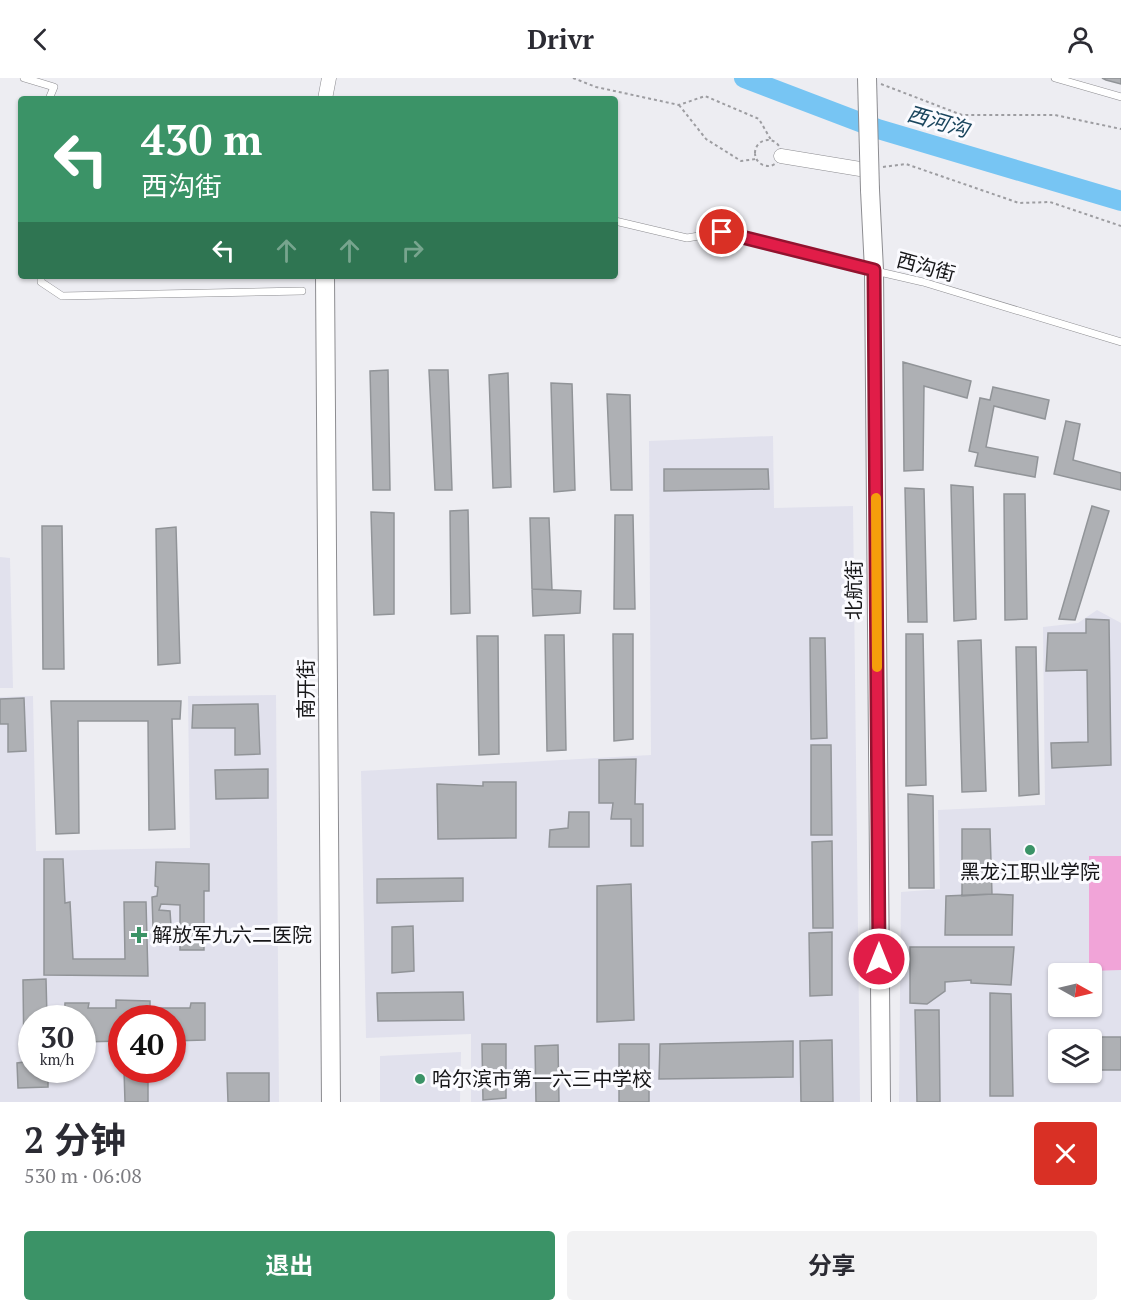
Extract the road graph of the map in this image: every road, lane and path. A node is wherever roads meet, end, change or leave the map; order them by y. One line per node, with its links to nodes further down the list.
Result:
1 (24, 78): 6 (lane)
2 (329, 78): 7 (street)
3 (573, 78): 9 (path)
4 (1055, 78): 8 (lane)
5 (874, 81): 10 (path); 18 (street, 北航街, bridge)
6 (50, 96)
7 (326, 96)
8 (1121, 97)
9 (679, 105): 11 (path); 13 (path)
10 (1121, 129)
11 (771, 140): 12 (path); 13 (path)
12 (781, 156): 13 (path); 15 (street)
13 (756, 159)
14 (883, 166): 17 (path)
15 (860, 169)
16 (618, 222): 18 (lane, 西沟街)
17 (1121, 226)
18 (874, 270): 22 (lane, 西沟街); 24 (street, 北航街)
19 (41, 279): 21 (lane)
20 (325, 279): 23 (street, 南开街)
21 (302, 291)
22 (1121, 342)
23 (332, 1102)
24 (880, 1102)

